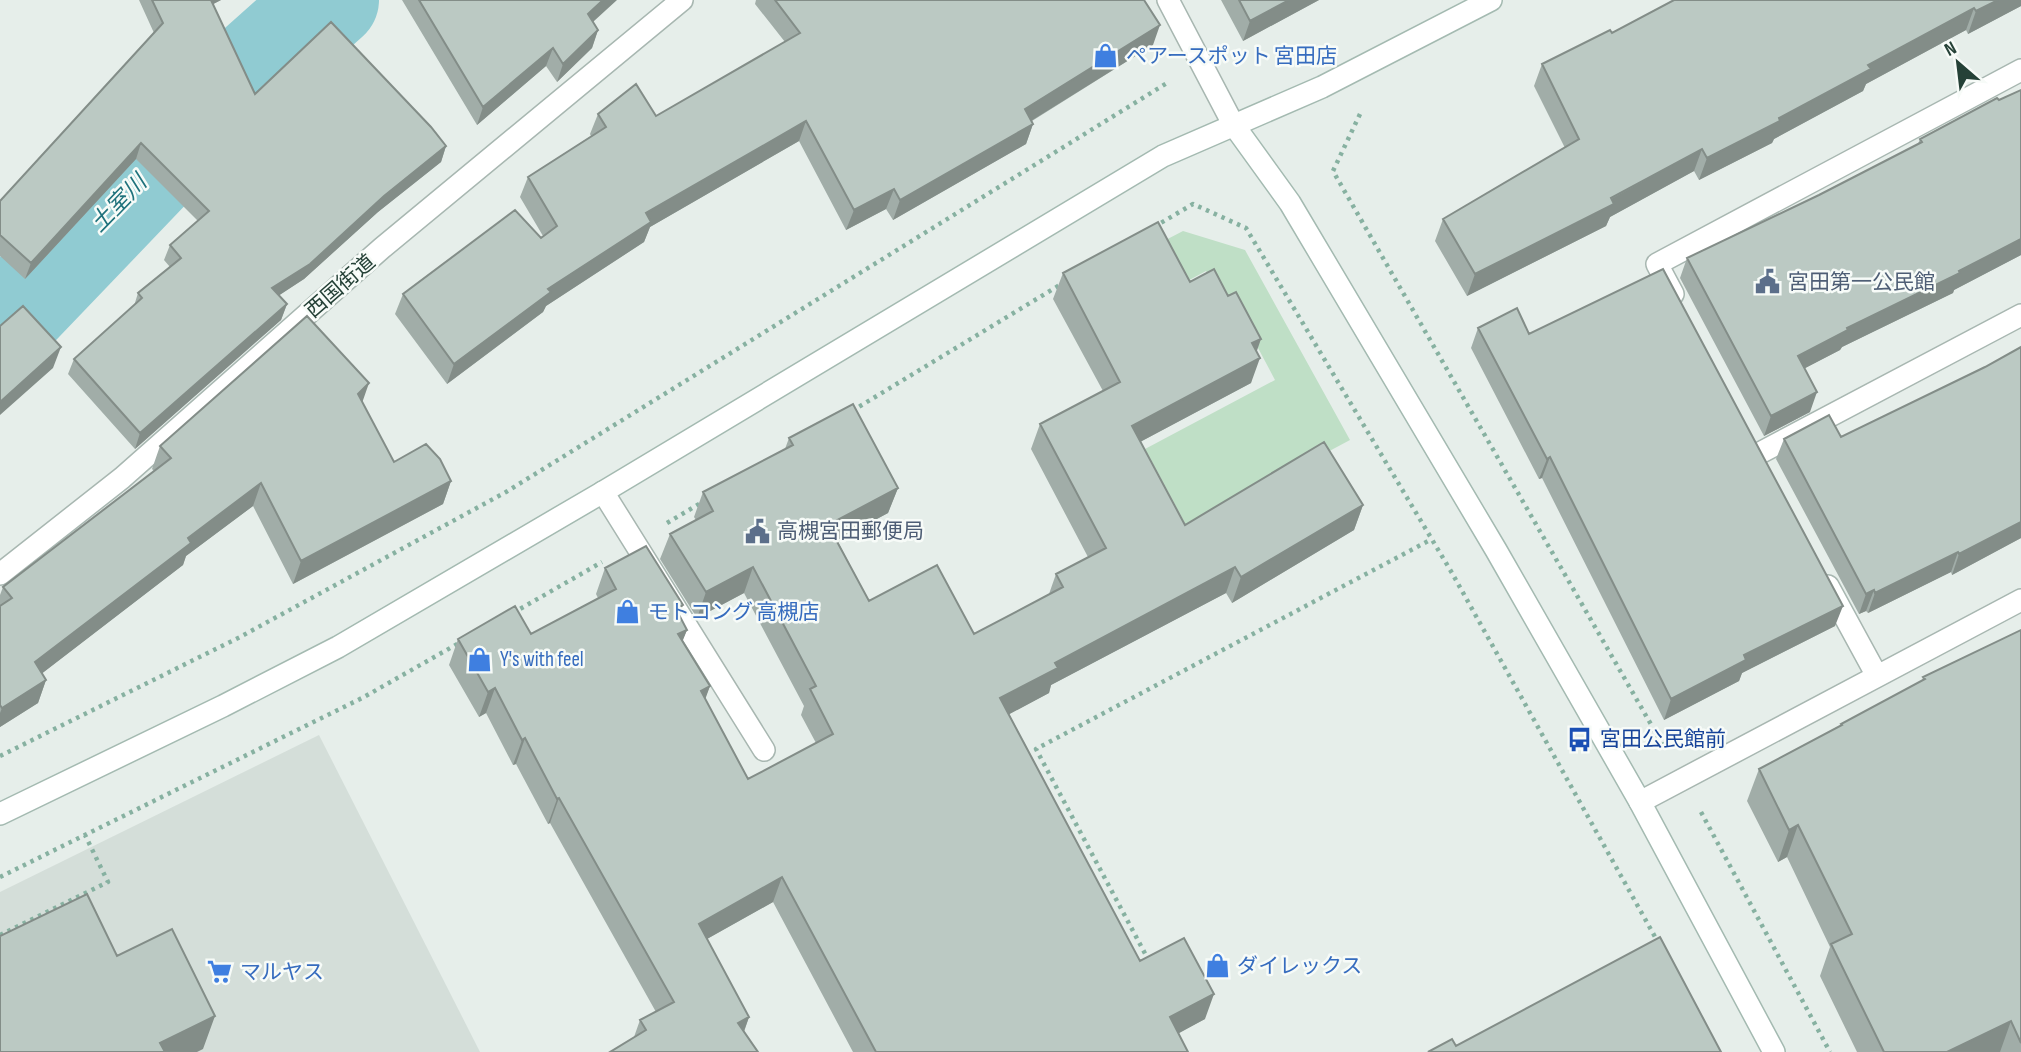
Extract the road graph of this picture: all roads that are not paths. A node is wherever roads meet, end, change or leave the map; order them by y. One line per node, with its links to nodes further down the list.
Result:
1 (681, 0): 11 (street, 西国街道)
2 (1168, 0): 5 (street)
3 (1491, 0): 5 (street)
4 (2021, 70): 6 (street)
5 (1233, 124): 9 (street); 15 (street)
6 (1682, 311)
7 (2021, 315): 8 (street)
8 (1746, 430)
9 (603, 492): 14 (street); 16 (street)
10 (1818, 565): 13 (street)
11 (0, 574)
12 (2021, 600): 13 (street)
13 (1877, 676): 15 (street)
14 (764, 750)
15 (1640, 802): 17 (street)
16 (0, 814)
17 (1774, 1052)

